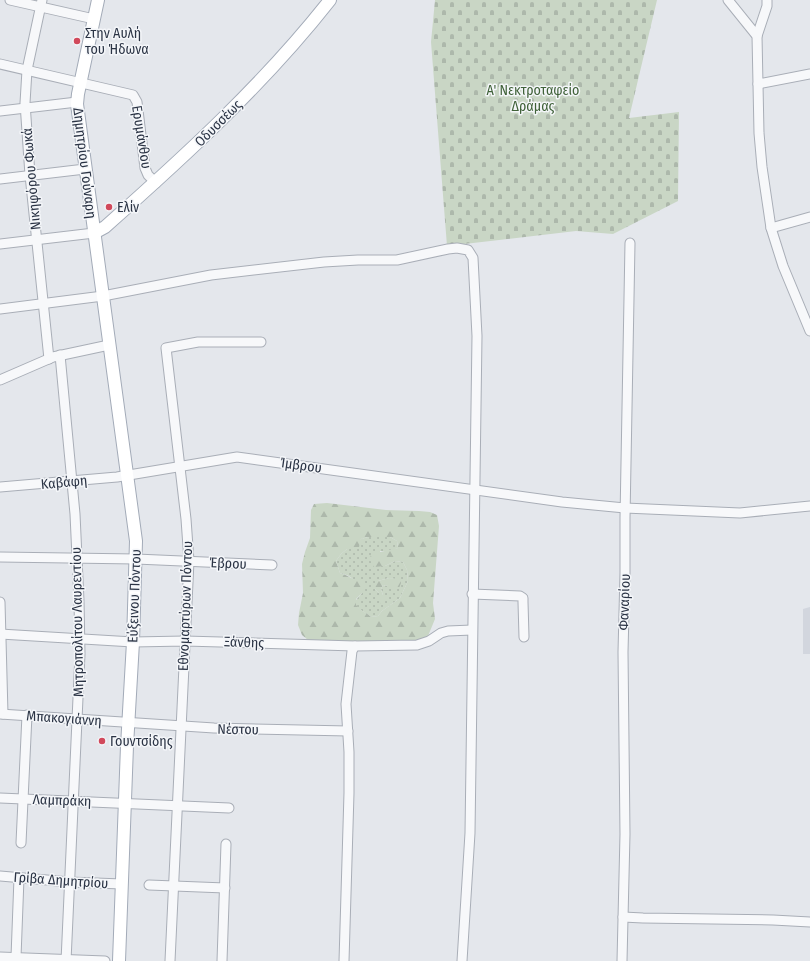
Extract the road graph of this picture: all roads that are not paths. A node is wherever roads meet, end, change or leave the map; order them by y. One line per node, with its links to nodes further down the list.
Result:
1 (10, 0): 6 (street)
2 (98, 0): 7 (main road, Δημητρίου Γούναρη)
3 (330, 0): 20 (main road, Οδυσσέως)
4 (728, 0): 8 (street)
5 (767, 0): 8 (street)
6 (41, 3): 7 (street); 10 (street, Νικηφόρου Φωκά)
7 (94, 19): 12 (main road, Δημητρίου Γούναρη)
8 (757, 36): 13 (street)
9 (0, 64): 10 (street)
10 (27, 70): 12 (street); 15 (street, Νικηφόρου Φωκά)
11 (810, 74): 13 (street)
12 (80, 82): 14 (main road, Δημητρίου Γούναρη); 20 (street, Ερυμάνθου)
13 (758, 84): 22 (street)
14 (77, 102): 15 (street); 17 (main road, Δημητρίου Γούναρη)
15 (25, 108): 16 (street); 18 (street, Νικηφόρου Φωκά)
16 (0, 111)
17 (85, 169): 18 (street); 23 (main road, Δημητρίου Γούναρη)
18 (30, 175): 19 (street); 24 (street, Νικηφόρου Φωκά)
19 (0, 179)
20 (156, 183): 23 (main road, Οδυσσέως)
21 (810, 217): 22 (street)
22 (771, 228): 30 (street)
23 (94, 233): 24 (street); 27 (main road, Εύξεινου Πόντου)
24 (37, 239): 26 (street); 28 (street, Νικηφόρου Φωκά)
25 (630, 243): 42 (street, Φαναρίου)
26 (0, 244)
27 (103, 296): 28 (street); 32 (main road, Εύξεινου Πόντου); 40 (street)
28 (44, 304): 29 (street); 34 (street, Νικηφόρου Φωκά)
29 (0, 309)
30 (810, 331)
31 (261, 342): 36 (street, Εθνομαρτύρων Πόντου)
32 (109, 345): 33 (street); 37 (main road, Εύξεινου Πόντου)
33 (60, 355): 34 (street); 38 (street, Μητροπολίτου Λαυρεντίου)
34 (50, 359): 35 (street)
35 (0, 380)
36 (180, 466): 37 (street, Ίμβρου); 40 (street, Ίμβρου); 46 (street, Εθνομαρτύρων Πόντου)
37 (127, 475): 38 (street, Καβάφη); 45 (main road, Εύξεινου Πόντου)
38 (72, 481): 39 (street, Καβάφη); 44 (street, Μητροπολίτου Λαυρεντίου)
39 (0, 487)
40 (474, 489): 42 (street, Ίμβρου); 48 (street)
41 (810, 506): 42 (street, Ίμβρου)
42 (625, 508): 78 (street, Φαναρίου)
43 (0, 557): 44 (street, Έβρου)
44 (77, 559): 45 (street, Έβρου); 53 (street, Μητροπολίτου Λαυρεντίου)
45 (136, 559): 46 (street, Έβρου); 55 (main road, Εύξεινου Πόντου)
46 (189, 561): 47 (street, Έβρου); 54 (street, Εθνομαρτύρων Πόντου)
47 (272, 565)
48 (472, 594): 50 (street); 52 (street)
49 (0, 602): 51 (street)
50 (472, 630): 56 (street, Ξάνθης); 88 (street)
51 (1, 634): 53 (street, Ξάνθης); 57 (street)
52 (524, 637)
53 (80, 639): 55 (street, Ξάνθης); 59 (street, Μητροπολίτου Λαυρεντίου)
54 (185, 641): 55 (street, Ξάνθης); 56 (street, Ξάνθης); 61 (street, Εθνομαρτύρων Πόντου)
55 (133, 642): 60 (main road, Εύξεινου Πόντου)
56 (355, 646): 62 (street)
57 (2, 714): 58 (street, Μπακογιάννη)
58 (26, 715): 59 (street, Μπακογιάννη); 64 (street)
59 (78, 719): 60 (street, Μπακογιάννη); 65 (street, Μητροπολίτου Λαυρεντίου)
60 (128, 722): 61 (street, Νέστου); 66 (main road, Εύξεινου Πόντου)
61 (181, 726): 62 (street, Νέστου); 67 (street, Εθνομαρτύρων Πόντου)
62 (348, 731): 87 (street)
63 (0, 798): 64 (street, Λαμπράκη)
64 (23, 799): 65 (street, Λαμπράκη); 69 (street)
65 (73, 801): 66 (street, Λαμπράκη); 73 (street, Μητροπολίτου Λαυρεντίου)
66 (125, 803): 67 (street, Λαμπράκη); 74 (main road, Εύξεινου Πόντου)
67 (178, 806): 68 (street, Λαμπράκη); 76 (street, Εθνομαρτύρων Πόντου)
68 (229, 808)
69 (21, 843)
70 (226, 844): 77 (street)
71 (0, 876): 72 (street, Γρίβα Δημητρίου)
72 (19, 878): 73 (street, Γρίβα Δημητρίου); 81 (street)
73 (70, 882): 74 (street, Γρίβα Δημητρίου); 82 (street, Μητροπολίτου Λαυρεντίου)
74 (122, 884): 84 (main road, Εύξεινου Πόντου)
75 (149, 885): 76 (street)
76 (174, 885): 77 (street); 85 (street, Εθνομαρτύρων Πόντου)
77 (225, 888): 86 (street)
78 (623, 917): 79 (street); 89 (street, Φαναρίου)
79 (810, 922)
80 (0, 957): 81 (street)
81 (16, 957): 82 (street)
82 (66, 960): 83 (street)
83 (105, 961)
84 (119, 961)
85 (170, 961)
86 (222, 961)
87 (344, 961)
88 (462, 961)
89 (622, 961)

